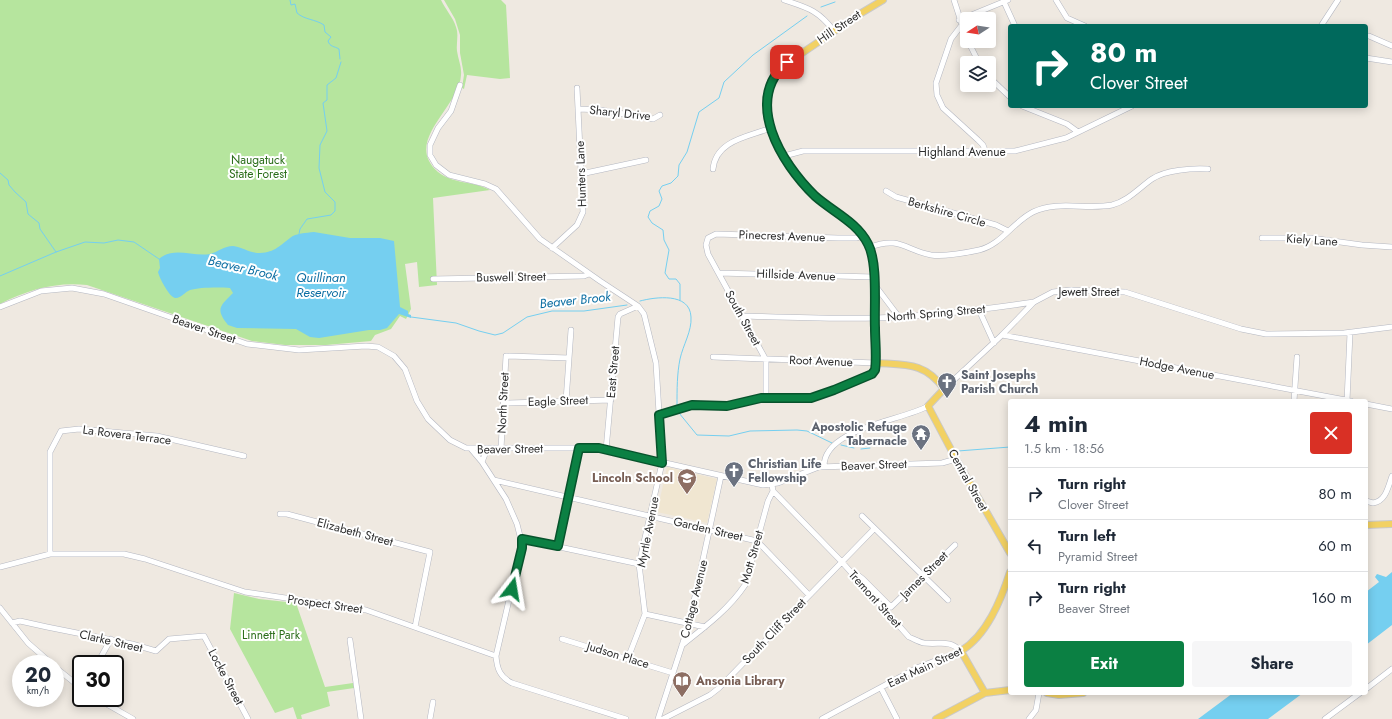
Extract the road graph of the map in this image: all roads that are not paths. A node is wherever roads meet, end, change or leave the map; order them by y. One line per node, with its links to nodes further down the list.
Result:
1 (784, 0): 13 (street)
2 (882, 0): 13 (main road, Hill Street)
3 (954, 0): 7 (street)
4 (1056, 0): 10 (street)
5 (1338, 0): 11 (street)
6 (1006, 1): 7 (street); 9 (street)
7 (959, 20): 8 (street)
8 (960, 23)
9 (1013, 24)
10 (1080, 24)
11 (1322, 24)
12 (960, 27): 28 (street)
13 (834, 31): 26 (main road, Hill Street)
14 (1369, 36): 15 (street)
15 (1392, 46)
16 (1368, 58): 17 (street)
17 (1392, 62)
18 (996, 84): 21 (street)
19 (460, 85): 41 (street)
20 (577, 88): 24 (street, Hunters Lane)
21 (1008, 95)
22 (1027, 108): 27 (street)
23 (1128, 108): 27 (street, Highland Avenue)
24 (579, 109): 25 (street, Sharyl Drive); 33 (street, Hunters Lane)
25 (660, 115)
26 (771, 128): 29 (main road, Hill Street); 31 (street)
27 (1078, 132): 28 (street, Highland Avenue)
28 (986, 153): 29 (street, Highland Avenue)
29 (784, 156): 36 (main road, Hill Street)
30 (646, 160): 33 (street)
31 (713, 169)
32 (1208, 169): 35 (street)
33 (581, 174): 41 (street, Hunters Lane)
34 (886, 191): 35 (street, Berkshire Circle)
35 (1008, 231): 39 (street)
36 (863, 236): 38 (street, Pinecrest Avenue); 39 (main road, Hill Street)
37 (1262, 238): 40 (street, Kiely Lane)
38 (706, 242): 42 (street, South Street)
39 (870, 247): 45 (main road, Hill Street)
40 (1392, 247)
41 (552, 248): 43 (street)
42 (719, 273): 45 (street, Hillside Avenue); 50 (street, South Street)
43 (589, 274): 44 (street, Buswell Street); 47 (street)
44 (433, 278)
45 (874, 280): 51 (street); 52 (main road, Hill Street)
46 (1034, 302): 49 (street, North Spring Street); 55 (street, Jewett Street); 56 (street, Jewett Street)
47 (638, 306): 69 (street, East Street); 75 (street, Myrtle Avenue)
48 (0, 308): 77 (street, Beaver Street)
49 (979, 310): 51 (street, North Spring Street); 57 (street)
50 (742, 316): 52 (street, North Spring Street); 61 (street, South Street)
51 (900, 317): 52 (street, North Spring Street)
52 (875, 318): 62 (main road, Hill Street)
53 (1392, 327): 55 (street, Jewett Street)
54 (571, 330): 60 (street)
55 (1350, 333): 68 (street)
56 (1002, 335): 57 (street, Jewett Street); 64 (street, Hodge Avenue)
57 (994, 343): 63 (street, Jewett Street)
58 (713, 357): 61 (street, Root Avenue)
59 (1297, 357): 64 (street)
60 (569, 358): 70 (street); 71 (street, North Street)
61 (766, 360): 62 (street, Root Avenue); 65 (street, South Street)
62 (876, 363): 63 (main road, Root Avenue); 65 (street)
63 (944, 389): 73 (main road, Jewett Street)
64 (1295, 390): 66 (street); 67 (street, Hodge Avenue)
65 (766, 397): 75 (street)
66 (1294, 399)
67 (1338, 399)
68 (1348, 399)
69 (611, 400): 70 (street, Eagle Street); 80 (street, East Street)
70 (566, 401): 71 (street, Eagle Street)
71 (504, 403): 79 (street, North Street)
72 (1368, 404): 74 (street)
73 (928, 406): 82 (main road, Central Street); 85 (street, Jewett Street)
74 (1392, 409)
75 (659, 415): 84 (street, Myrtle Avenue)
76 (579, 448): 79 (street, Beaver Street); 80 (street, Beaver Street); 91 (street)
77 (471, 449): 78 (street, Beaver Street); 83 (street)
78 (487, 449): 79 (street, Beaver Street); 83 (street)
79 (501, 449)
80 (606, 450): 84 (street, Beaver Street)
81 (244, 456): 105 (street, La Rovera Terrace)
82 (956, 459): 85 (street, Beaver Street); 104 (main road, Central Street)
83 (482, 462): 88 (street)
84 (662, 463): 86 (street, Beaver Street); 94 (street, Myrtle Avenue)
85 (824, 467): 89 (street, Beaver Street)
86 (721, 476): 89 (street, Beaver Street); 98 (street, Cottage Avenue)
87 (1392, 476): 92 (street)
88 (494, 480): 91 (street, Garden Street); 100 (street)
89 (772, 485): 90 (street)
90 (773, 491): 101 (street, Mott Street); 106 (street, Tremont Street)
91 (568, 498): 94 (street, Garden Street); 103 (street)
92 (1368, 502)
93 (280, 514): 119 (street, Elizabeth Street)
94 (650, 515): 98 (street, Garden Street); 107 (street, Myrtle Avenue)
95 (862, 516): 99 (street)
96 (1392, 524): 97 (main road)
97 (1368, 525)
98 (710, 529): 101 (street, Garden Street); 118 (street, Cottage Avenue)
99 (874, 529): 106 (street, South Cliff Street); 109 (street)
100 (522, 539): 103 (street); 129 (street)
101 (757, 541): 113 (street); 120 (street, Mott Street)
102 (954, 544): 109 (street, James Street)
103 (558, 546): 107 (street)
104 (1008, 550)
105 (50, 554): 108 (street, Prospect Street); 119 (street, Prospect Street)
106 (841, 561): 109 (street, James Street); 113 (street, South Cliff Street); 126 (street, Tremont Street)
107 (639, 564): 116 (street, Myrtle Avenue)
108 (0, 567)
109 (923, 576): 114 (street)
110 (1008, 578): 112 (main road, East Main Street)
111 (1008, 586): 112 (main road, East Main Street)
112 (1004, 589): 126 (main road, East Main Street)
113 (809, 595): 151 (street, South Cliff Street)
114 (948, 600)
115 (0, 608): 117 (street)
116 (645, 614): 118 (street); 130 (street, Myrtle Avenue)
117 (12, 623): 122 (street, Clarke Street); 127 (street)
118 (689, 624): 120 (street); 125 (street, Cottage Avenue)
119 (415, 627): 129 (street, Prospect Street)
120 (705, 627): 125 (street, Mott Street)
121 (204, 636): 122 (street, Clarke Street); 146 (street, Locke Street)
122 (111, 639): 128 (street)
123 (562, 639): 130 (street, Judson Place)
124 (350, 640): 147 (street)
125 (682, 645): 132 (street, Cottage Avenue)
126 (961, 651): 136 (street, East Main Street); 138 (main road)
127 (42, 655)
128 (103, 655)
129 (496, 656): 149 (street)
130 (628, 658): 132 (street, Judson Place)
131 (1392, 669): 135 (street)
132 (673, 673): 150 (street, Cottage Avenue)
133 (64, 674): 134 (street)
134 (72, 681)
135 (1368, 687)
136 (881, 688): 152 (street, East Main Street); 153 (street)
137 (1008, 690): 138 (main road)
138 (985, 693): 154 (main road)
139 (1038, 695): 155 (street)
140 (1055, 695): 141 (main road)
141 (1067, 695)
142 (1357, 695): 156 (street)
143 (433, 702): 148 (street)
144 (112, 707): 145 (street)
145 (133, 719)
146 (248, 719)
147 (361, 719)
148 (430, 719)
149 (626, 719)
150 (658, 719)
151 (663, 719)
152 (822, 719)
153 (897, 719)
154 (936, 719)
155 (1029, 719)
156 (1325, 719)

